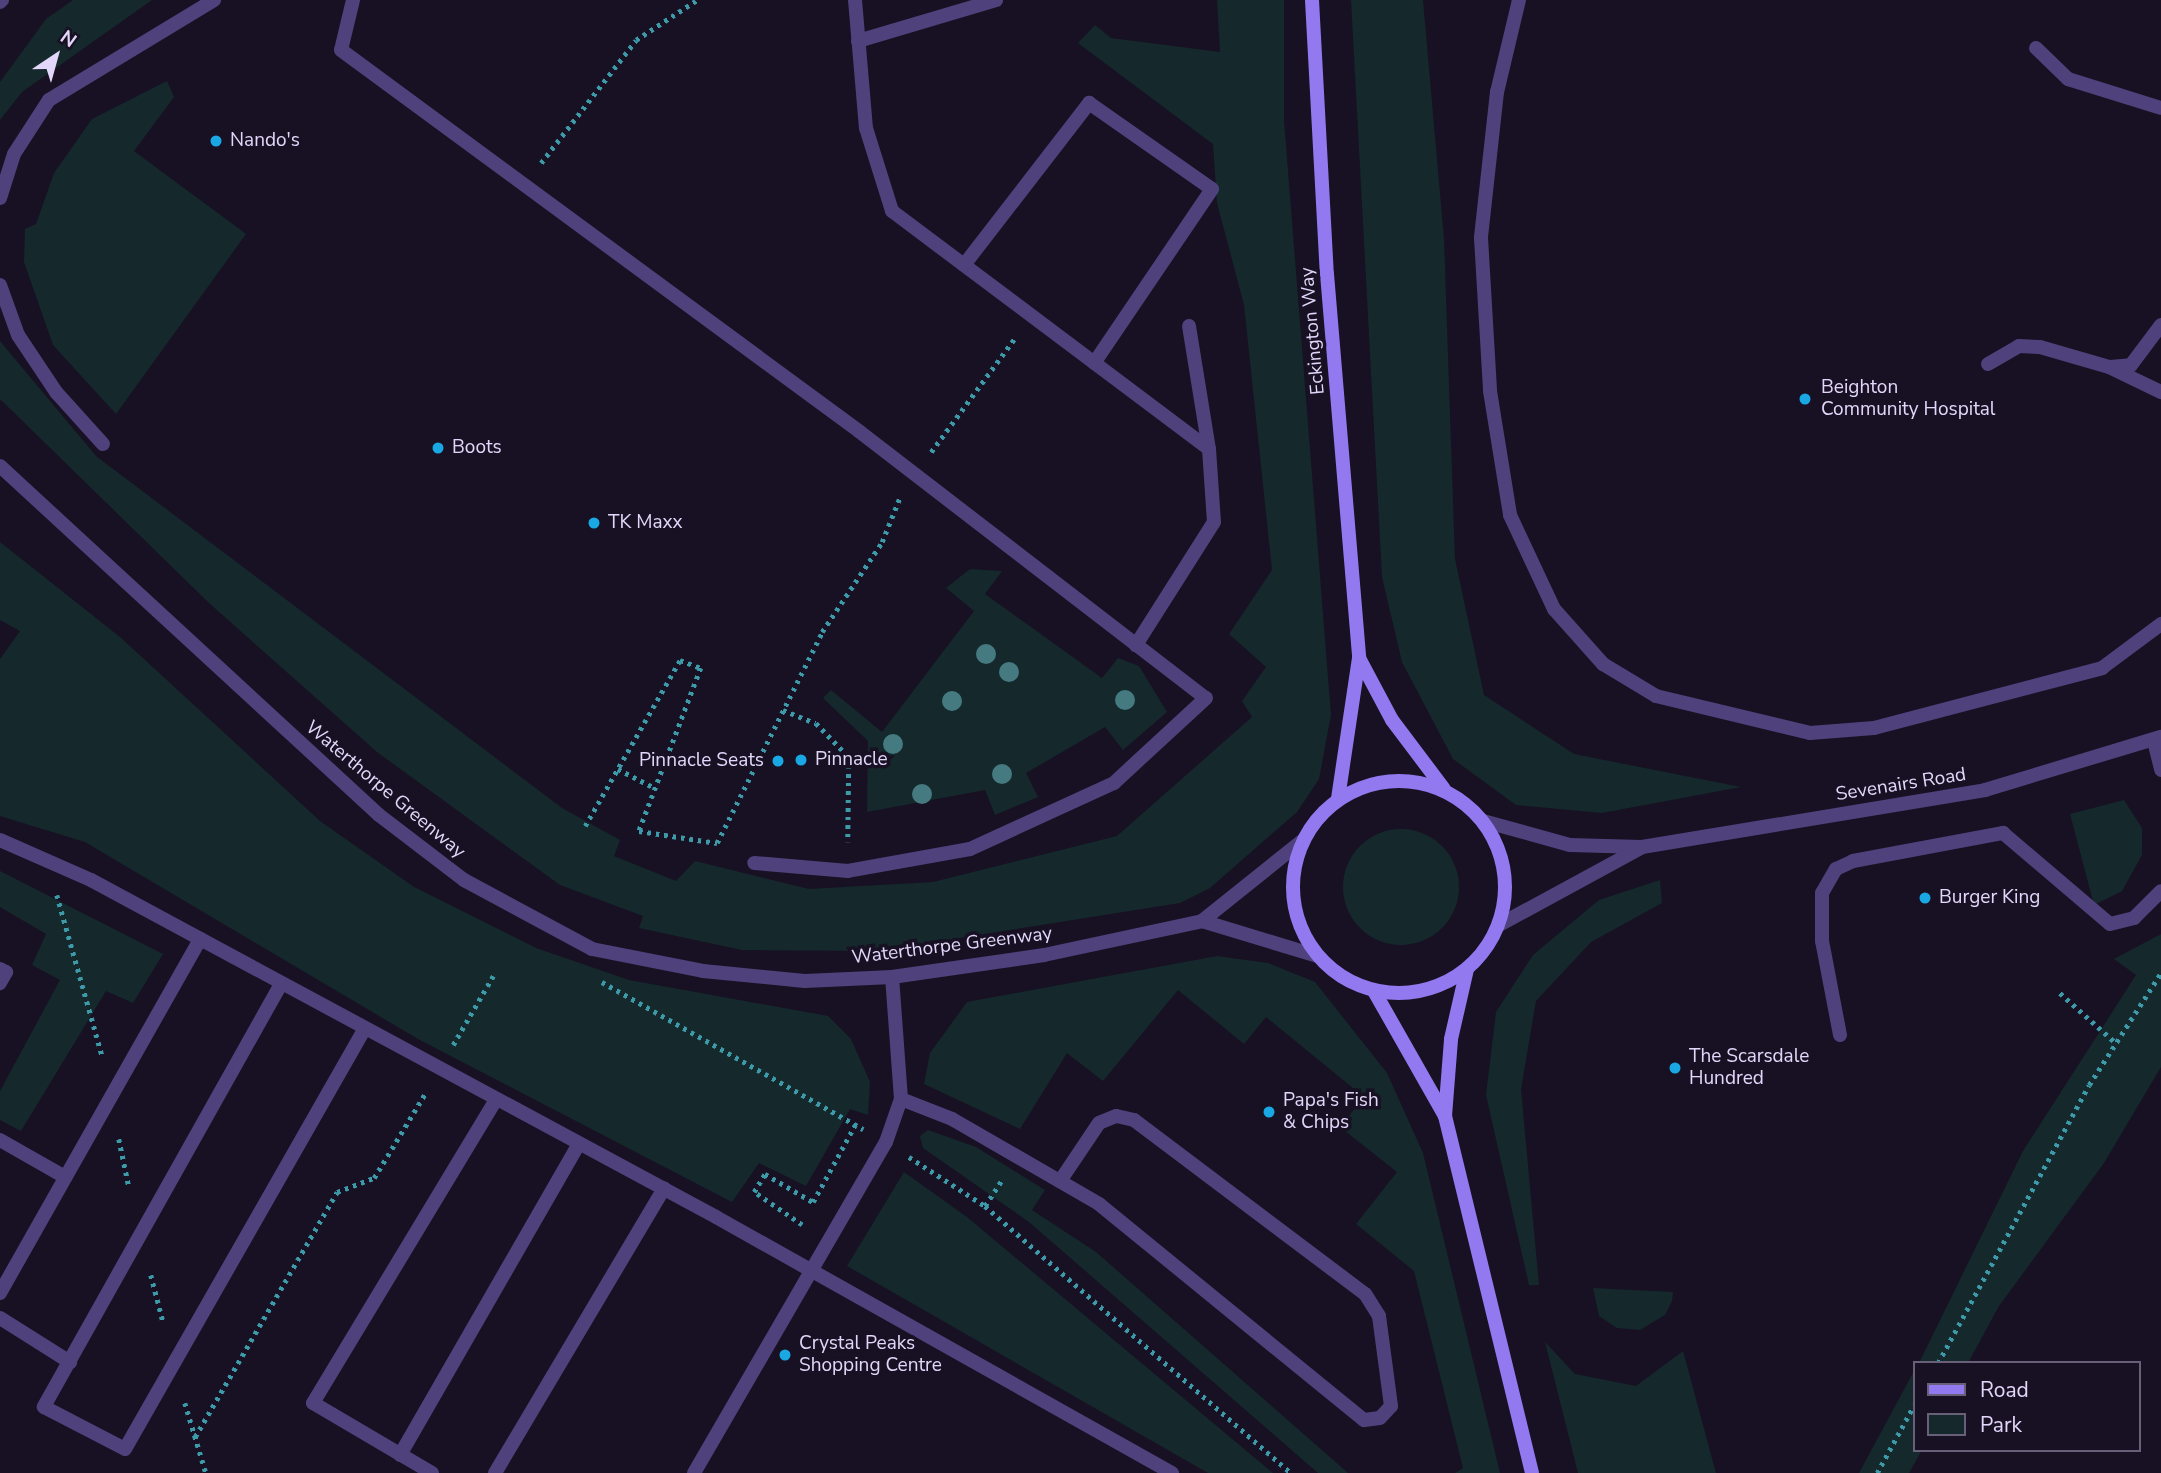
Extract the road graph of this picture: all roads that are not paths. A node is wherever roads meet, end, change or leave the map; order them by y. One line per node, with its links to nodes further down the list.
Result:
1 (214, 0): 10 (street)
2 (354, 0): 23 (street)
3 (855, 0): 7 (street)
4 (996, 0): 7 (street)
5 (1312, 0): 24 (main road, Eckington Way)
6 (1519, 0): 22 (street)
7 (858, 41): 11 (street)
8 (2036, 48): 9 (street)
9 (2161, 108)
10 (0, 198)
11 (964, 265): 15 (street); 15 (street)
12 (0, 285): 19 (street)
13 (2161, 325): 17 (street)
14 (1189, 326): 20 (street)
15 (1094, 363): 20 (street)
16 (1987, 364): 17 (street)
17 (2109, 367): 18 (street)
18 (2161, 392)
19 (103, 443)
20 (1209, 449): 23 (street)
21 (0, 466): 41 (street, Waterthorpe Greenway)
22 (2161, 624)
23 (1136, 646): 33 (street)
24 (1359, 658): 27 (main road, Eckington Way); 28 (main road, Eckington Way)
25 (2157, 739): 26 (street); 32 (street, Sevenairs Road)
26 (2161, 770)
27 (1444, 789): 28 (main road); 29 (main road)
28 (1338, 799): 31 (main road)
29 (1483, 821): 32 (street, Sevenairs Road); 36 (main road)
30 (0, 840): 37 (street)
31 (1303, 840): 35 (street, Waterthorpe Greenway); 38 (main road)
32 (1642, 847): 36 (street, Sevenairs Road)
33 (754, 863)
34 (2161, 891): 46 (street)
35 (1202, 921): 38 (street, Waterthorpe Greenway); 41 (street, Waterthorpe Greenway)
36 (1499, 925): 40 (main road)
37 (200, 939): 43 (street); 52 (street)
38 (1317, 956): 44 (main road)
39 (0, 969): 42 (street)
40 (1467, 969): 44 (main road); 49 (main road)
41 (892, 977): 47 (street)
42 (0, 983)
43 (281, 984): 45 (street); 57 (street)
44 (1374, 991): 49 (main road)
45 (365, 1030): 48 (street); 57 (street)
46 (1840, 1035)
47 (901, 1099): 53 (street); 61 (street)
48 (496, 1100): 51 (street); 58 (street)
49 (1445, 1116): 63 (main road)
50 (0, 1140): 52 (street)
51 (579, 1144): 54 (street); 58 (street)
52 (65, 1177): 55 (street)
53 (1060, 1181): 53 (street)
54 (664, 1188): 60 (street); 62 (street)
55 (0, 1293)
56 (0, 1318): 57 (street)
57 (70, 1362)
58 (400, 1455): 59 (street)
59 (432, 1473)
60 (495, 1473)
61 (694, 1473)
62 (1172, 1473)
63 (1532, 1473)

